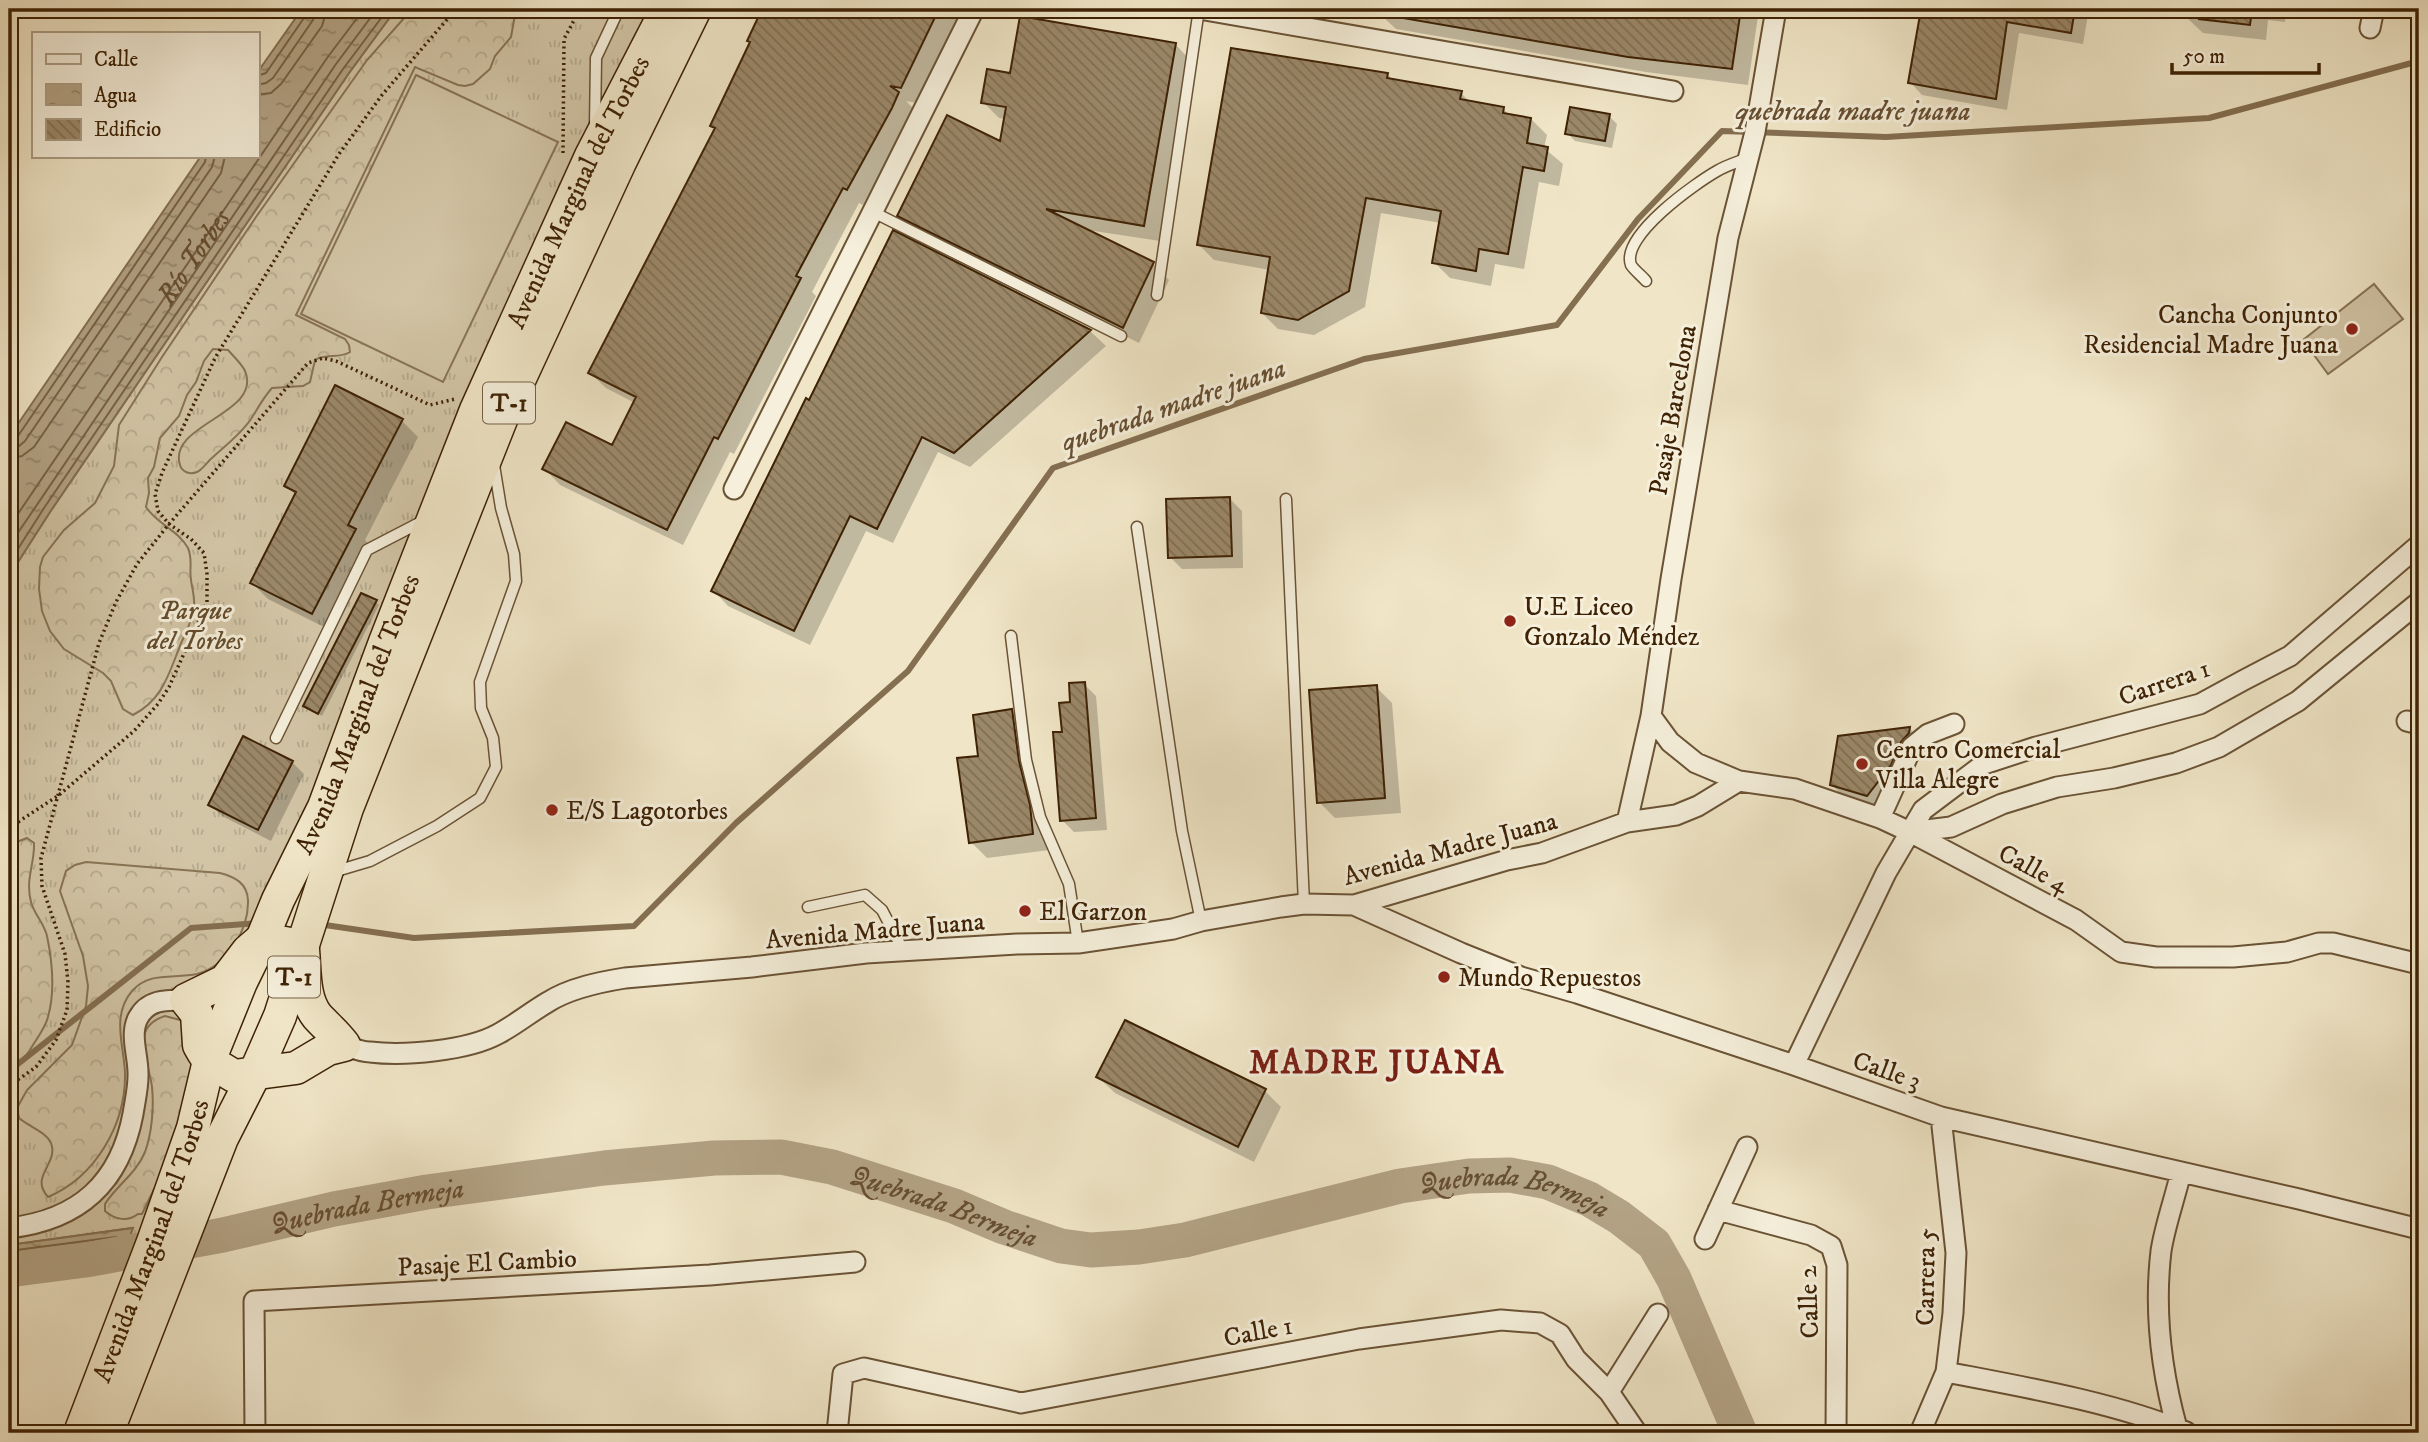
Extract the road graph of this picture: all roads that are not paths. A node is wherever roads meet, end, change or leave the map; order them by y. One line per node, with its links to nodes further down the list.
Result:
1 (619, 9): 8 (lane)
2 (667, 9): 8 (highway, Avenida Marginal del Torbes / T-1)
3 (695, 9): 14 (highway, Avenida Marginal del Torbes / T-1)
4 (974, 9): 10 (street)
5 (1199, 9): 7 (street); 12 (lane)
6 (1776, 9): 9 (street, Pasaje Barcelona)
7 (1673, 91)
8 (578, 158): 17 (highway, Avenida Marginal del Torbes / T-1)
9 (1748, 158): 11 (lane); 22 (street, Pasaje Barcelona)
10 (873, 212): 13 (lane); 15 (street)
11 (1646, 281)
12 (1157, 295)
13 (1121, 336)
14 (491, 445): 29 (highway, Avenida Marginal del Torbes / T-1); 29 (lane)
15 (734, 489)
16 (1286, 499): 30 (lane)
17 (435, 515): 24 (lane); 34 (highway, Avenida Marginal del Torbes / T-1)
18 (1137, 527): 33 (lane)
19 (2419, 545): 28 (street, Carrera 1)
20 (2419, 602): 28 (street)
21 (1011, 636): 35 (lane)
22 (1651, 716): 25 (street, Calle 4); 27 (street, Pasaje Barcelona)
23 (1954, 724): 26 (street)
24 (276, 738)
25 (1739, 781): 26 (street, Calle 4); 27 (street, Avenida Madre Juana)
26 (1880, 818): 28 (street, Calle 4)
27 (1627, 822): 31 (street, Avenida Madre Juana)
28 (1910, 832): 38 (street, Calle 4); 42 (street, Carrera 1)
29 (326, 874): 36 (highway, Avenida Marginal del Torbes / T-1)
30 (1304, 904): 31 (street, Avenida Madre Juana); 33 (street, Avenida Madre Juana)
31 (1354, 905): 42 (street, Calle 3)
32 (808, 908): 37 (lane)
33 (1201, 921): 35 (street, Avenida Madre Juana)
34 (262, 939): 36 (highway); 39 (highway); 41 (highway, Avenida Marginal del Torbes / T-1)
35 (1078, 943): 37 (street, Avenida Madre Juana)
36 (303, 950): 40 (highway); 43 (highway, Avenida Marginal del Torbes / T-1)
37 (903, 950): 40 (street, Avenida Madre Juana)
38 (2419, 964)
39 (186, 1000): 41 (highway); 49 (street)
40 (344, 1045): 43 (highway)
41 (209, 1061): 43 (highway); 47 (highway, Avenida Marginal del Torbes / T-1)
42 (1794, 1065): 44 (street, Calle 3)
43 (255, 1073): 47 (highway, Avenida Marginal del Torbes / T-1)
44 (1941, 1117): 46 (street, Calle 3); 54 (street, Carrera 5)
45 (1747, 1147): 48 (street)
46 (2181, 1172): 50 (street, Calle 3); 56 (street)
47 (185, 1193): 57 (highway, Avenida Marginal del Torbes / T-1); 58 (highway, Avenida Marginal del Torbes / T-1)
48 (1718, 1210): 51 (street); 62 (street, Calle 2)
49 (9, 1228)
50 (2419, 1229)
51 (1705, 1239)
52 (855, 1262): 59 (street, Pasaje El Cambio)
53 (1658, 1314): 55 (street)
54 (1946, 1372): 56 (street); 63 (street, Carrera 5)
55 (1609, 1392): 60 (street, Calle 1); 61 (street, Calle 1)
56 (2183, 1431)
57 (80, 1433)
58 (107, 1433)
59 (255, 1433)
60 (838, 1433)
61 (1637, 1433)
62 (1836, 1433)
63 (1920, 1433)

